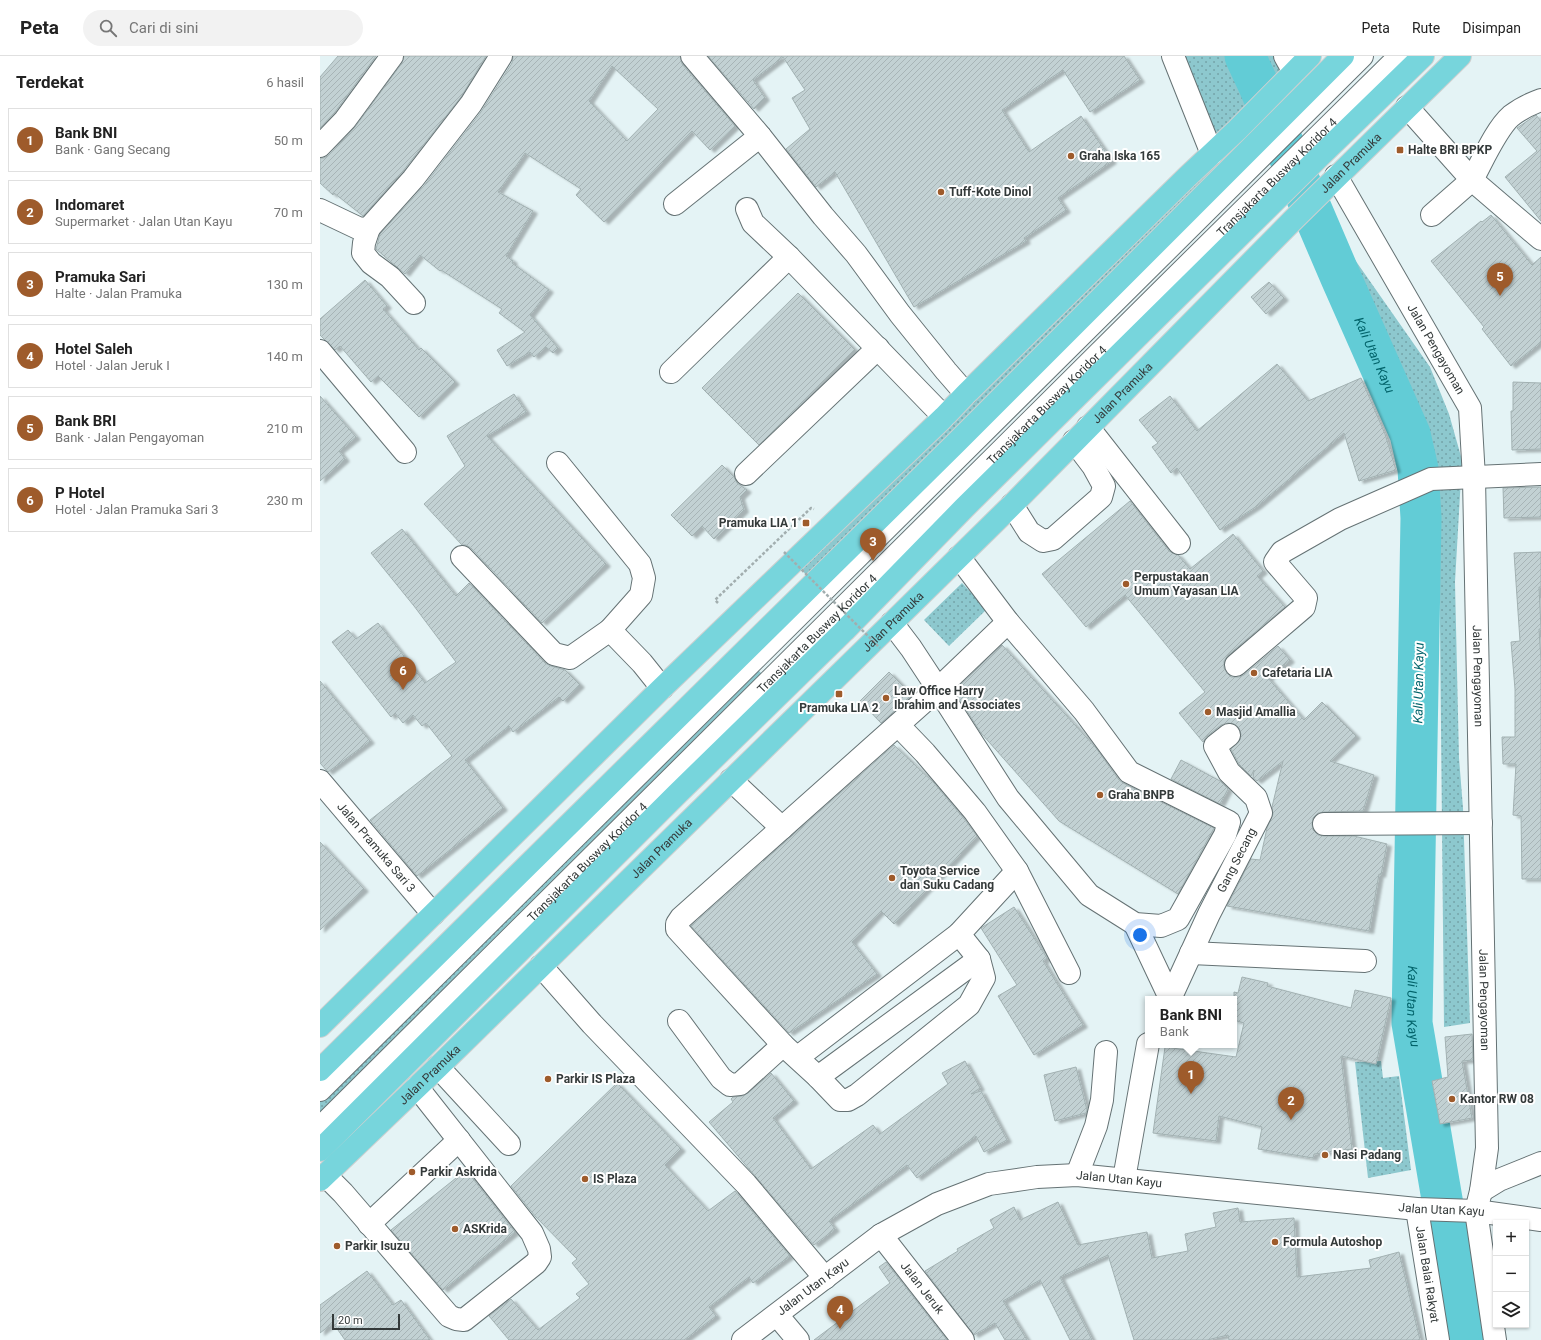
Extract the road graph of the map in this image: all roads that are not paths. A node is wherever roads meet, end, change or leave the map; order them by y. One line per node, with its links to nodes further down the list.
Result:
1 (392, 56): 17 (street)
2 (501, 56): 26 (street)
3 (692, 56): 15 (street)
4 (1173, 56): 18 (street)
5 (1310, 56): 11 (main road)
6 (1343, 56): 13 (main road)
7 (1362, 56): 13 (street)
8 (1400, 56): 82 (street, Transjakarta Busway Koridor 4)
9 (1423, 56): 49 (main road, Jalan Pramuka)
10 (1460, 56): 14 (main road, Jalan Pramuka)
11 (1288, 69): 18 (main road)
12 (1541, 100): 19 (street)
13 (1305, 104): 16 (main road)
14 (1407, 107): 19 (street); 20 (main road, Jalan Pramuka)
15 (760, 136): 21 (street); 34 (street)
16 (1269, 139): 28 (main road); 81 (street)
17 (320, 146)
18 (1212, 154): 22 (main road)
19 (1472, 180): 25 (street); 27 (street)
20 (1331, 182): 36 (main road, Jalan Pramuka); 41 (street, Jalan Pengayoman)
21 (675, 204)
22 (1157, 207): 28 (main road); 34 (main road)
23 (747, 209): 29 (street)
24 (320, 210): 26 (street)
25 (1432, 215)
26 (369, 228): 30 (street)
27 (1541, 239)
28 (1156, 242): 78 (main road)
29 (789, 257): 31 (street); 33 (street)
30 (414, 303)
31 (878, 348): 35 (street); 39 (street)
32 (320, 351): 37 (street)
33 (671, 372)
34 (966, 394): 35 (main road)
35 (944, 417): 52 (main road)
36 (1081, 434): 42 (main road, Jalan Pramuka); 42 (street); 43 (street)
37 (406, 452)
38 (558, 463): 48 (street)
39 (746, 474)
40 (1541, 474): 41 (street)
41 (1474, 478): 51 (street); 58 (street, Jalan Pengayoman)
42 (1012, 505): 44 (main road, Jalan Pramuka)
43 (1179, 543)
44 (959, 556): 46 (street); 47 (main road, Jalan Pramuka)
45 (462, 557): 48 (street)
46 (1008, 622): 53 (street); 63 (street)
47 (892, 623): 50 (main road, Jalan Pramuka); 53 (street)
48 (610, 630): 52 (street)
49 (844, 631): 50 (main road); 85 (main road, Jalan Pramuka)
50 (871, 650): 56 (main road, Jalan Pramuka)
51 (1236, 665)
52 (662, 688): 62 (main road)
53 (938, 689): 54 (street); 63 (street)
54 (898, 725): 60 (street); 61 (street)
55 (1229, 735): 65 (street, Gang Secang)
56 (732, 780): 60 (street); 68 (main road, Jalan Pramuka)
57 (320, 781): 62 (street, Jalan Pramuka Sari 3)
58 (1481, 823): 59 (street); 90 (street, Jalan Pengayoman)
59 (1324, 824)
60 (782, 828): 75 (street)
61 (1017, 871): 64 (street); 69 (street)
62 (433, 914): 73 (main road)
63 (1135, 924): 70 (street)
64 (959, 934): 66 (street); 75 (street)
65 (1191, 953): 67 (street); 71 (street, Gang Secang)
66 (979, 959): 79 (street); 79 (street)
67 (1365, 961)
68 (541, 966): 77 (main road, Jalan Pramuka); 95 (street)
69 (1070, 973)
70 (1169, 996)
71 (1171, 996)
72 (679, 1021): 75 (street)
73 (320, 1026)
74 (1147, 1048): 89 (street)
75 (790, 1051): 79 (street)
76 (1106, 1052): 87 (street)
77 (438, 1067): 80 (main road, Jalan Pramuka); 84 (street)
78 (320, 1070)
79 (818, 1077)
80 (417, 1087): 83 (street); 88 (main road, Jalan Pramuka)
81 (320, 1090)
82 (320, 1128)
83 (459, 1140): 93 (street); 93 (street)
84 (509, 1144)
85 (320, 1150)
86 (1541, 1163): 90 (street)
87 (1077, 1175): 89 (street, Jalan Utan Kayu); 94 (street, Jalan Utan Kayu)
88 (323, 1178): 93 (street)
89 (1124, 1179): 91 (street, Jalan Utan Kayu)
90 (1470, 1204): 91 (street, Jalan Utan Kayu); 92 (street, Jalan Utan Kayu); 101 (street)
91 (1422, 1209): 100 (street, Jalan Balai Rakyat)
92 (1541, 1220)
93 (369, 1224)
94 (881, 1235): 95 (street, Jalan Utan Kayu); 99 (street, Jalan Jeruk)
95 (825, 1278): 96 (street, Jalan Utan Kayu)
96 (777, 1314): 97 (street, Jalan Utan Kayu); 98 (street)
97 (743, 1340)
98 (798, 1340)
99 (963, 1340)
100 (1438, 1340)
101 (1496, 1340)

